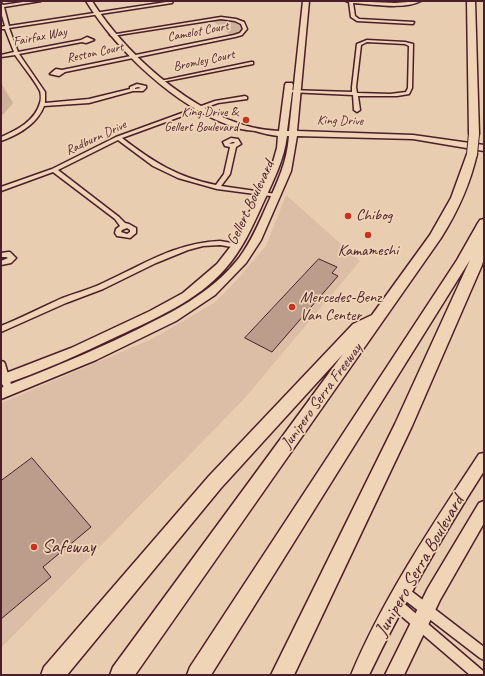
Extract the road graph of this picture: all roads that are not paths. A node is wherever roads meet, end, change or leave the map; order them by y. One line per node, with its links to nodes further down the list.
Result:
1 (39, 1): 10 (street)
2 (89, 1): 11 (main road, King Drive)
3 (300, 1): 24 (main road, Gellert Boulevard)
4 (306, 1): 25 (main road, Gellert Boulevard)
5 (350, 1): 9 (street); 12 (street)
6 (419, 1): 9 (street)
7 (471, 1): 49 (highway, Junipero Serra Freeway, bridge)
8 (172, 2): 11 (street)
9 (398, 2)
10 (1, 5): 13 (street)
11 (98, 15): 13 (street); 15 (main road, King Drive)
12 (413, 23)
13 (7, 27): 14 (street); 17 (street)
14 (1, 28)
15 (112, 34): 19 (main road, King Drive); 19 (street, Camelot Court)
16 (82, 41): 17 (street, Fairfax Way)
17 (16, 53): 18 (street, Fairfax Way); 28 (street)
18 (1, 56)
19 (132, 56): 21 (street, Reston Court); 22 (main road, King Drive)
20 (251, 63): 22 (street, Bromley Court)
21 (63, 71)
22 (162, 81): 29 (main road, King Drive)
23 (133, 90): 28 (street)
24 (288, 91): 25 (street); 31 (main road, Gellert Boulevard)
25 (296, 91): 26 (street); 32 (main road, Gellert Boulevard)
26 (355, 94): 26 (street); 30 (street)
27 (245, 98): 29 (street, Radburn Drive)
28 (43, 105): 34 (street)
29 (200, 108): 31 (main road, King Drive); 33 (street, Radburn Drive)
30 (357, 110)
31 (283, 131): 32 (main road, King Drive); 41 (main road, Gellert Boulevard)
32 (293, 131): 35 (main road, King Drive); 37 (main road, King Drive); 42 (main road, Gellert Boulevard)
33 (118, 138): 38 (street, Radburn Drive); 39 (street)
34 (1, 140)
35 (484, 145)
36 (233, 146): 39 (street)
37 (484, 148)
38 (54, 170): 40 (street, Radburn Drive); 44 (street)
39 (217, 187): 41 (street)
40 (1, 189)
41 (264, 194): 42 (street); 46 (main road, Gellert Boulevard)
42 (276, 196): 52 (main road, Gellert Boulevard)
43 (484, 223): 60 (highway)
44 (124, 226)
45 (484, 238): 61 (highway)
46 (238, 246): 50 (street); 52 (main road, Gellert Boulevard)
47 (1, 254): 48 (street)
48 (1, 263)
49 (379, 316): 58 (highway); 59 (highway, Junipero Serra Freeway)
50 (1, 329)
51 (1, 364): 52 (street)
52 (4, 386)
53 (484, 459): 55 (main road, Junipero Serra Boulevard)
54 (484, 508): 56 (main road, Junipero Serra Boulevard)
55 (399, 598): 56 (street); 62 (main road, Junipero Serra Boulevard)
56 (422, 616): 57 (street); 63 (main road, Junipero Serra Boulevard); 64 (street)
57 (484, 654)
58 (52, 675)
59 (121, 675)
60 (198, 675)
61 (282, 675)
62 (360, 675)
63 (394, 675)
64 (479, 675)

